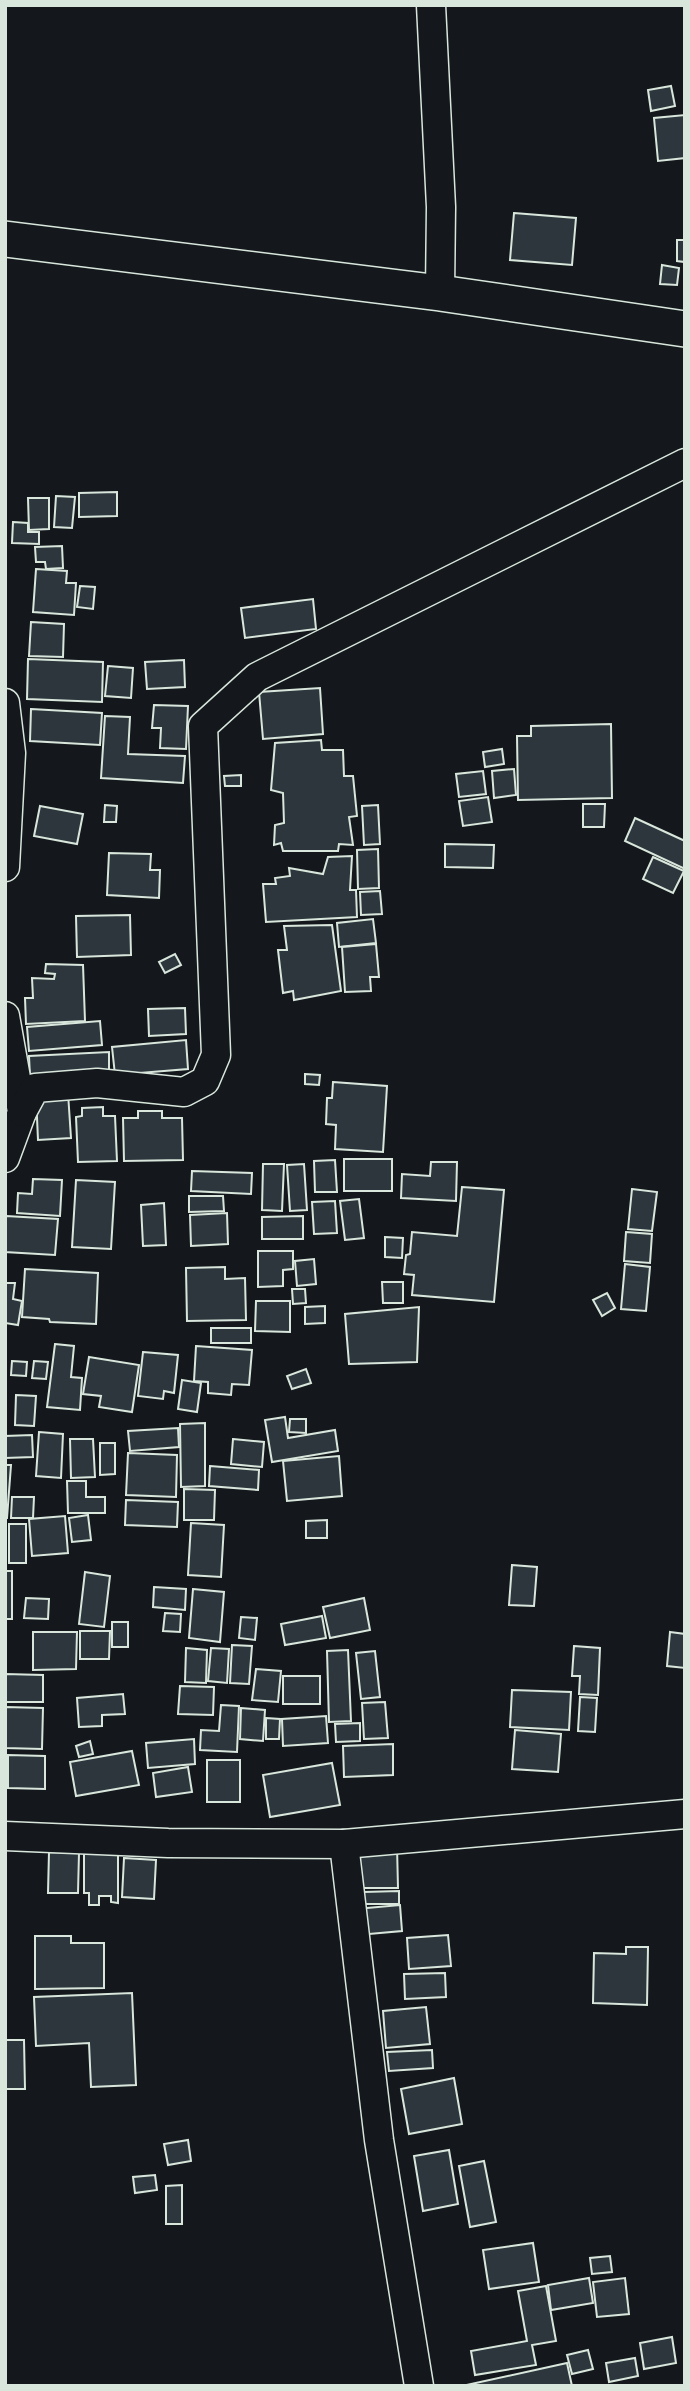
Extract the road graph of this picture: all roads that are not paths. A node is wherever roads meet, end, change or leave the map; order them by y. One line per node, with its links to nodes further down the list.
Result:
1 (431, 5): 3 (street)
2 (5, 239): 3 (street)
3 (440, 293): 4 (street)
4 (685, 329)
5 (685, 463): 10 (street)
6 (5, 704): 7 (street)
7 (8, 754): 8 (street)
8 (5, 867)
9 (5, 1016): 10 (street)
10 (22, 1112): 11 (street)
11 (5, 1158)
12 (685, 1814): 14 (street)
13 (6, 1833): 14 (street)
14 (344, 1844): 15 (street)
15 (419, 2386)

